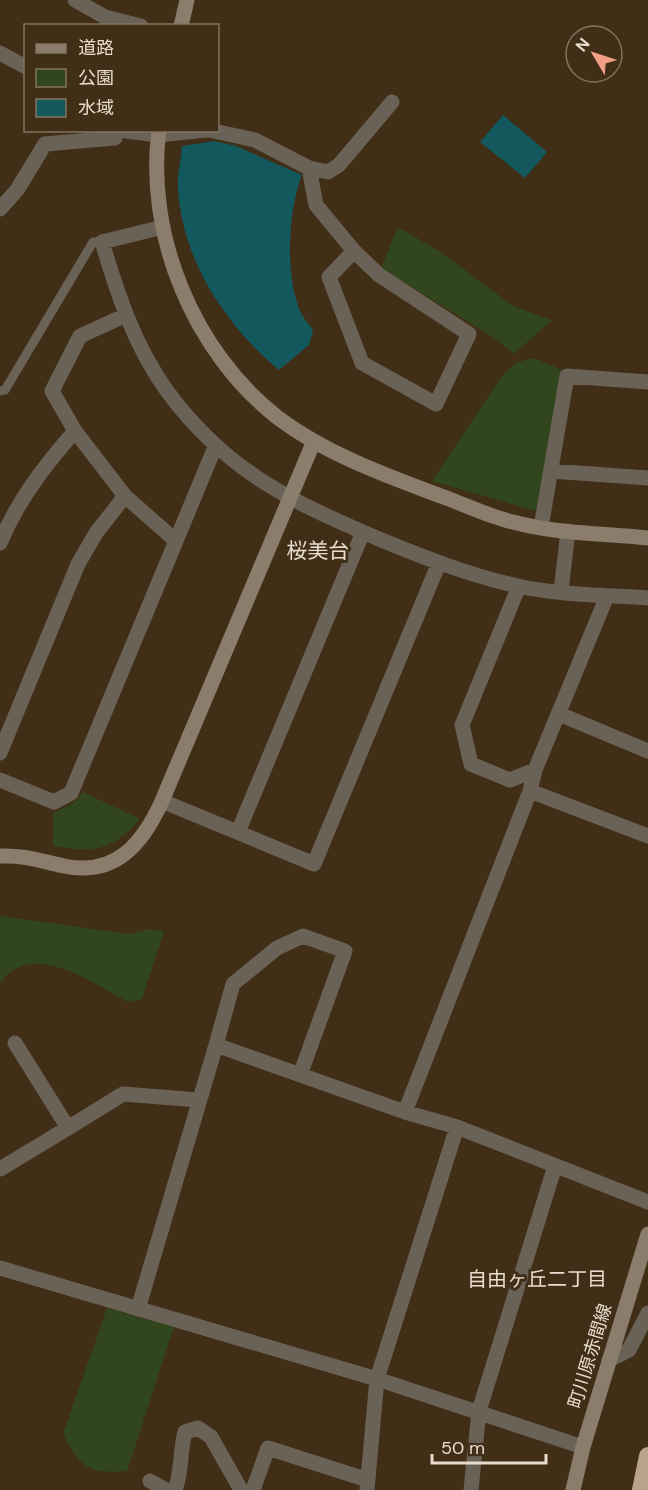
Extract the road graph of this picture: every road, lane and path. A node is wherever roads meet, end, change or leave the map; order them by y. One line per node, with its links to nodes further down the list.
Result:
1 (75, 0): 3 (street)
2 (187, 0): 4 (street)
3 (133, 24)
4 (181, 24)
5 (0, 53): 6 (street)
6 (24, 66)
7 (392, 102): 12 (street)
8 (116, 132): 13 (street)
9 (175, 132): 11 (street)
10 (217, 132): 12 (street)
11 (158, 133): 14 (street)
12 (309, 168): 16 (street)
13 (0, 209)
14 (163, 227): 15 (street); 21 (street)
15 (102, 242): 17 (street); 19 (lane)
16 (354, 251): 16 (street)
17 (124, 316): 20 (street); 22 (street)
18 (648, 382): 23 (street)
19 (0, 392)
20 (75, 430): 25 (street); 32 (street)
21 (314, 441): 26 (street); 27 (street)
22 (214, 447): 26 (street); 31 (street)
23 (551, 471): 24 (street); 27 (street)
24 (648, 478)
25 (125, 496): 31 (street); 40 (street)
26 (289, 499): 29 (street); 44 (street)
27 (541, 527): 28 (street)
28 (568, 531): 30 (street); 35 (street)
29 (363, 532): 33 (street); 45 (street)
30 (648, 538)
31 (176, 541): 42 (street)
32 (0, 543)
33 (439, 563): 34 (street); 45 (street)
34 (519, 586): 35 (street); 41 (street)
35 (561, 591): 36 (street)
36 (607, 596): 37 (street); 38 (street)
37 (648, 598)
38 (558, 714): 39 (street); 41 (street)
39 (648, 751)
40 (0, 753)
41 (535, 770): 43 (street)
42 (0, 780)
43 (530, 791): 46 (street); 52 (street)
44 (162, 801): 45 (street); 47 (street)
45 (238, 832)
46 (648, 836)
47 (0, 856)
48 (15, 1043): 54 (street)
49 (216, 1045): 50 (street); 50 (street); 51 (street)
50 (300, 1075): 52 (street)
51 (199, 1100): 54 (street); 60 (street)
52 (405, 1112): 53 (street)
53 (456, 1127): 55 (street); 63 (street)
54 (68, 1128): 56 (street)
55 (555, 1166): 57 (street); 64 (street)
56 (0, 1169)
57 (648, 1202)
58 (648, 1234): 62 (street, 町川原赤間線)
59 (0, 1268): 60 (street)
60 (138, 1309): 63 (street)
61 (648, 1313): 62 (street)
62 (609, 1360): 65 (street, 町川原赤間線)
63 (377, 1379): 64 (street); 68 (street)
64 (479, 1411): 65 (street); 73 (street)
65 (583, 1447): 74 (street, 町川原赤間線)
66 (648, 1456): 75 (highway)
67 (150, 1481): 69 (street)
68 (368, 1485): 72 (street)
69 (166, 1490)
70 (171, 1490): 71 (street)
71 (241, 1490)
72 (253, 1490)
73 (471, 1490)
74 (573, 1490)
75 (641, 1490)

